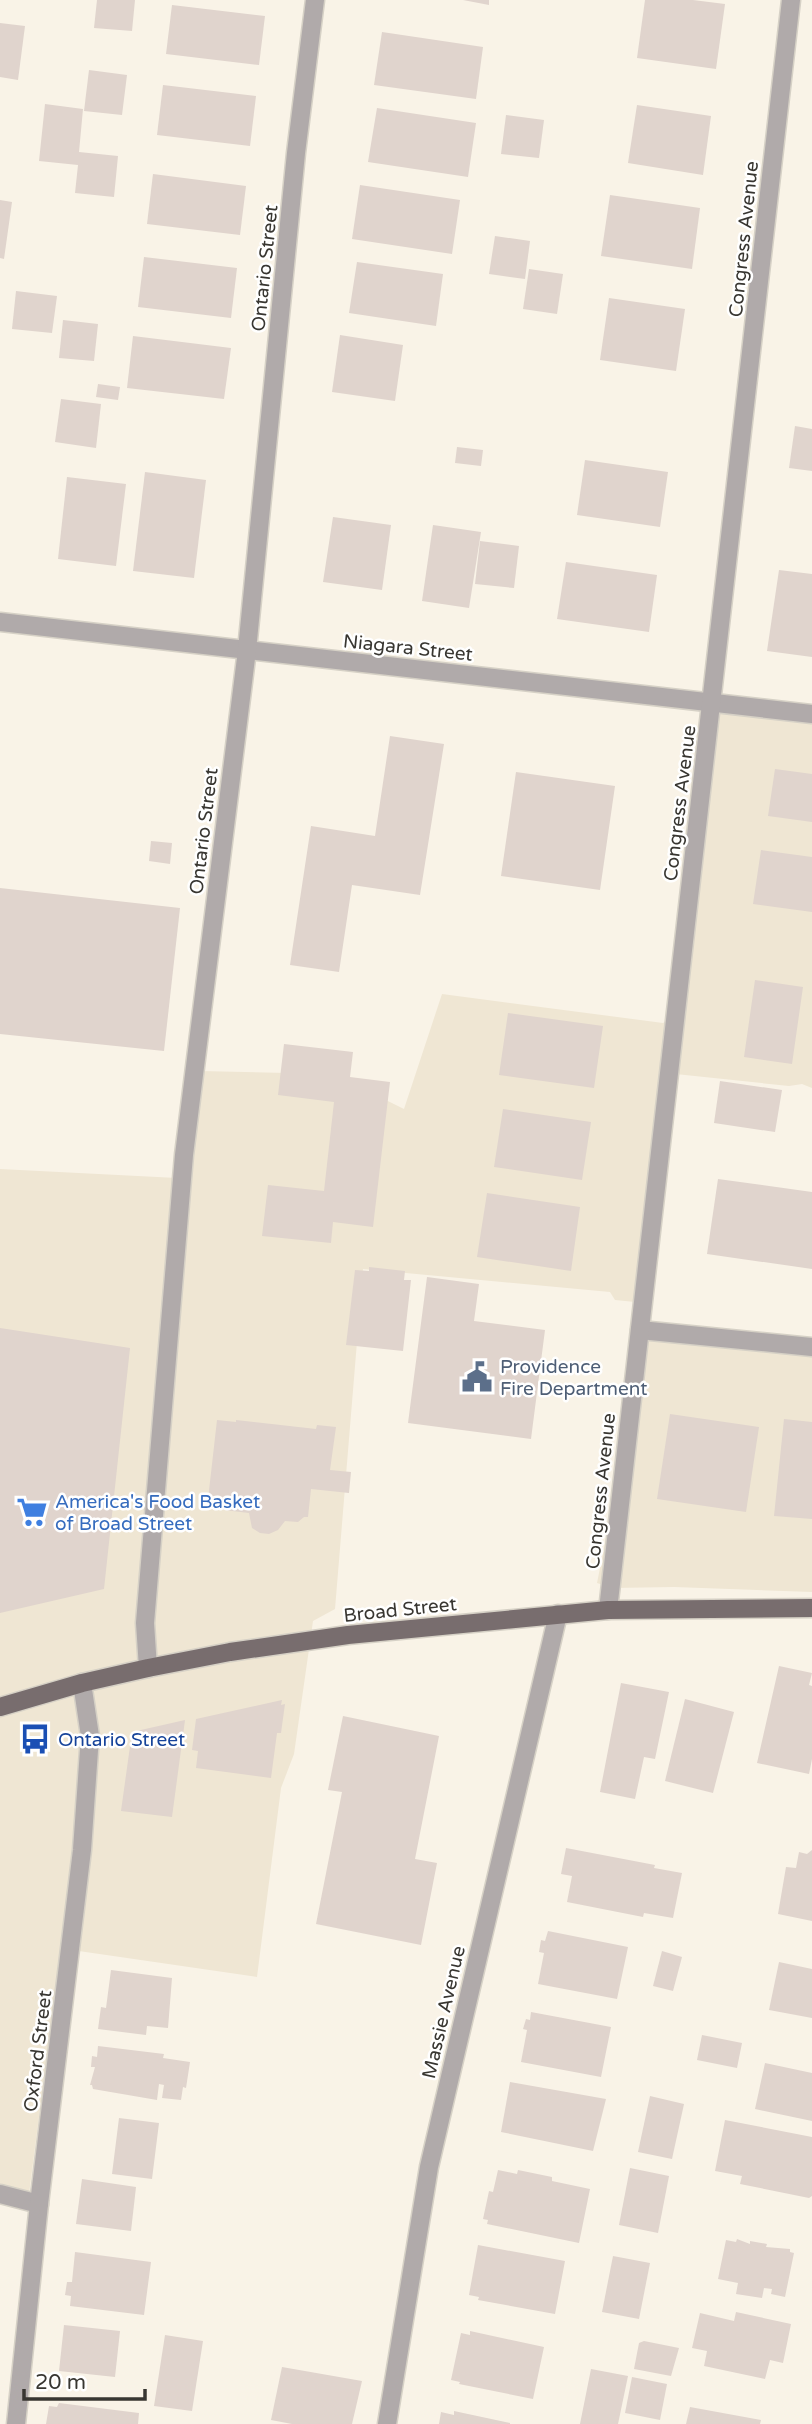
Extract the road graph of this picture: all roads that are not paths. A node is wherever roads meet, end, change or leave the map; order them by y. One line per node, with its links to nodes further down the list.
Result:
1 (315, 0): 4 (street, Ontario Street)
2 (791, 0): 5 (street, Congress Avenue)
3 (0, 622): 4 (street, Niagara Street)
4 (247, 650): 5 (street, Niagara Street); 12 (street, Ontario Street)
5 (711, 702): 6 (street, Niagara Street); 7 (street, Congress Avenue)
6 (812, 714)
7 (640, 1330): 8 (street); 10 (street, Congress Avenue)
8 (812, 1347)
9 (812, 1608): 10 (main road, Broad Street)
10 (608, 1610): 11 (main road, Broad Street)
11 (558, 1614): 12 (main road, Broad Street); 18 (street, Massie Avenue)
12 (148, 1668): 13 (main road, Broad Street)
13 (82, 1683): 14 (main road, Broad Street); 16 (street, Oxford Street)
14 (0, 1707)
15 (0, 2194): 16 (street)
16 (39, 2204): 17 (street, Oxford Street)
17 (16, 2424)
18 (387, 2424)

